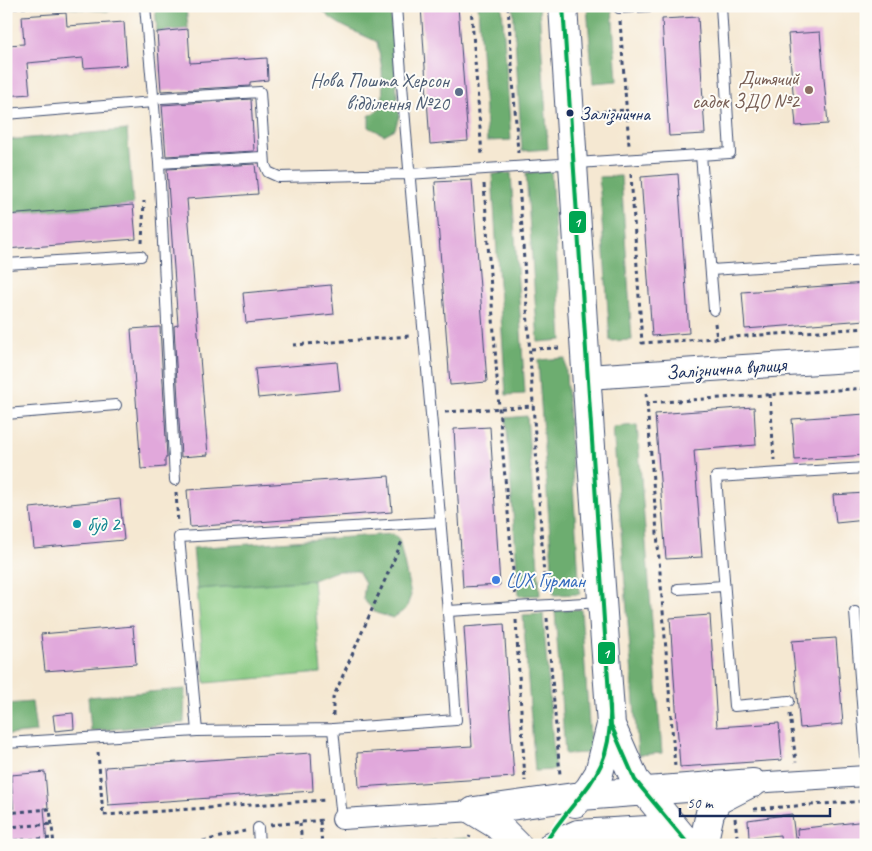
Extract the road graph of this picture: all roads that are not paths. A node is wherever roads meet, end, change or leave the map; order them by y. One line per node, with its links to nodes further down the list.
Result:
1 (145, 6): 7 (lane)
2 (396, 6): 13 (lane)
3 (563, 6): 12 (main road)
4 (651, 6): 6 (lane)
5 (721, 6): 9 (lane)
6 (619, 8)
7 (157, 100): 8 (lane); 10 (lane); 11 (lane)
8 (6, 114)
9 (701, 155): 12 (lane); 17 (lane)
10 (263, 157): 11 (lane); 13 (lane)
11 (159, 163): 24 (lane)
12 (573, 163): 13 (lane); 20 (main road)
13 (408, 174): 25 (lane)
14 (141, 256): 16 (lane)
15 (866, 260): 17 (lane)
16 (6, 264)
17 (711, 270): 18 (lane)
18 (714, 310)
19 (866, 359): 20 (street, Залізнична вулиця)
20 (587, 377): 28 (main road)
21 (116, 404): 22 (lane)
22 (6, 414)
23 (866, 468): 26 (lane)
24 (175, 480)
25 (440, 522): 29 (lane); 34 (lane)
26 (723, 586): 27 (lane); 31 (lane)
27 (678, 589)
28 (603, 602): 29 (lane); 32 (main road)
29 (448, 610): 33 (lane)
30 (854, 612): 36 (lane)
31 (789, 701)
32 (612, 725): 39 (main road); 40 (main road)
33 (333, 729): 34 (lane); 41 (lane)
34 (197, 731): 35 (lane)
35 (6, 743)
36 (866, 755)
37 (866, 776): 38 (street)
38 (753, 783): 39 (main road); 44 (main road)
39 (643, 790): 40 (main road); 44 (main road)
40 (581, 796): 42 (main road); 47 (main road)
41 (342, 819): 42 (street)
42 (473, 822): 46 (main road)
43 (258, 828): 45 (lane)
44 (690, 842): 48 (main road)
45 (259, 845)
46 (517, 845)
47 (544, 845)
48 (553, 845)

